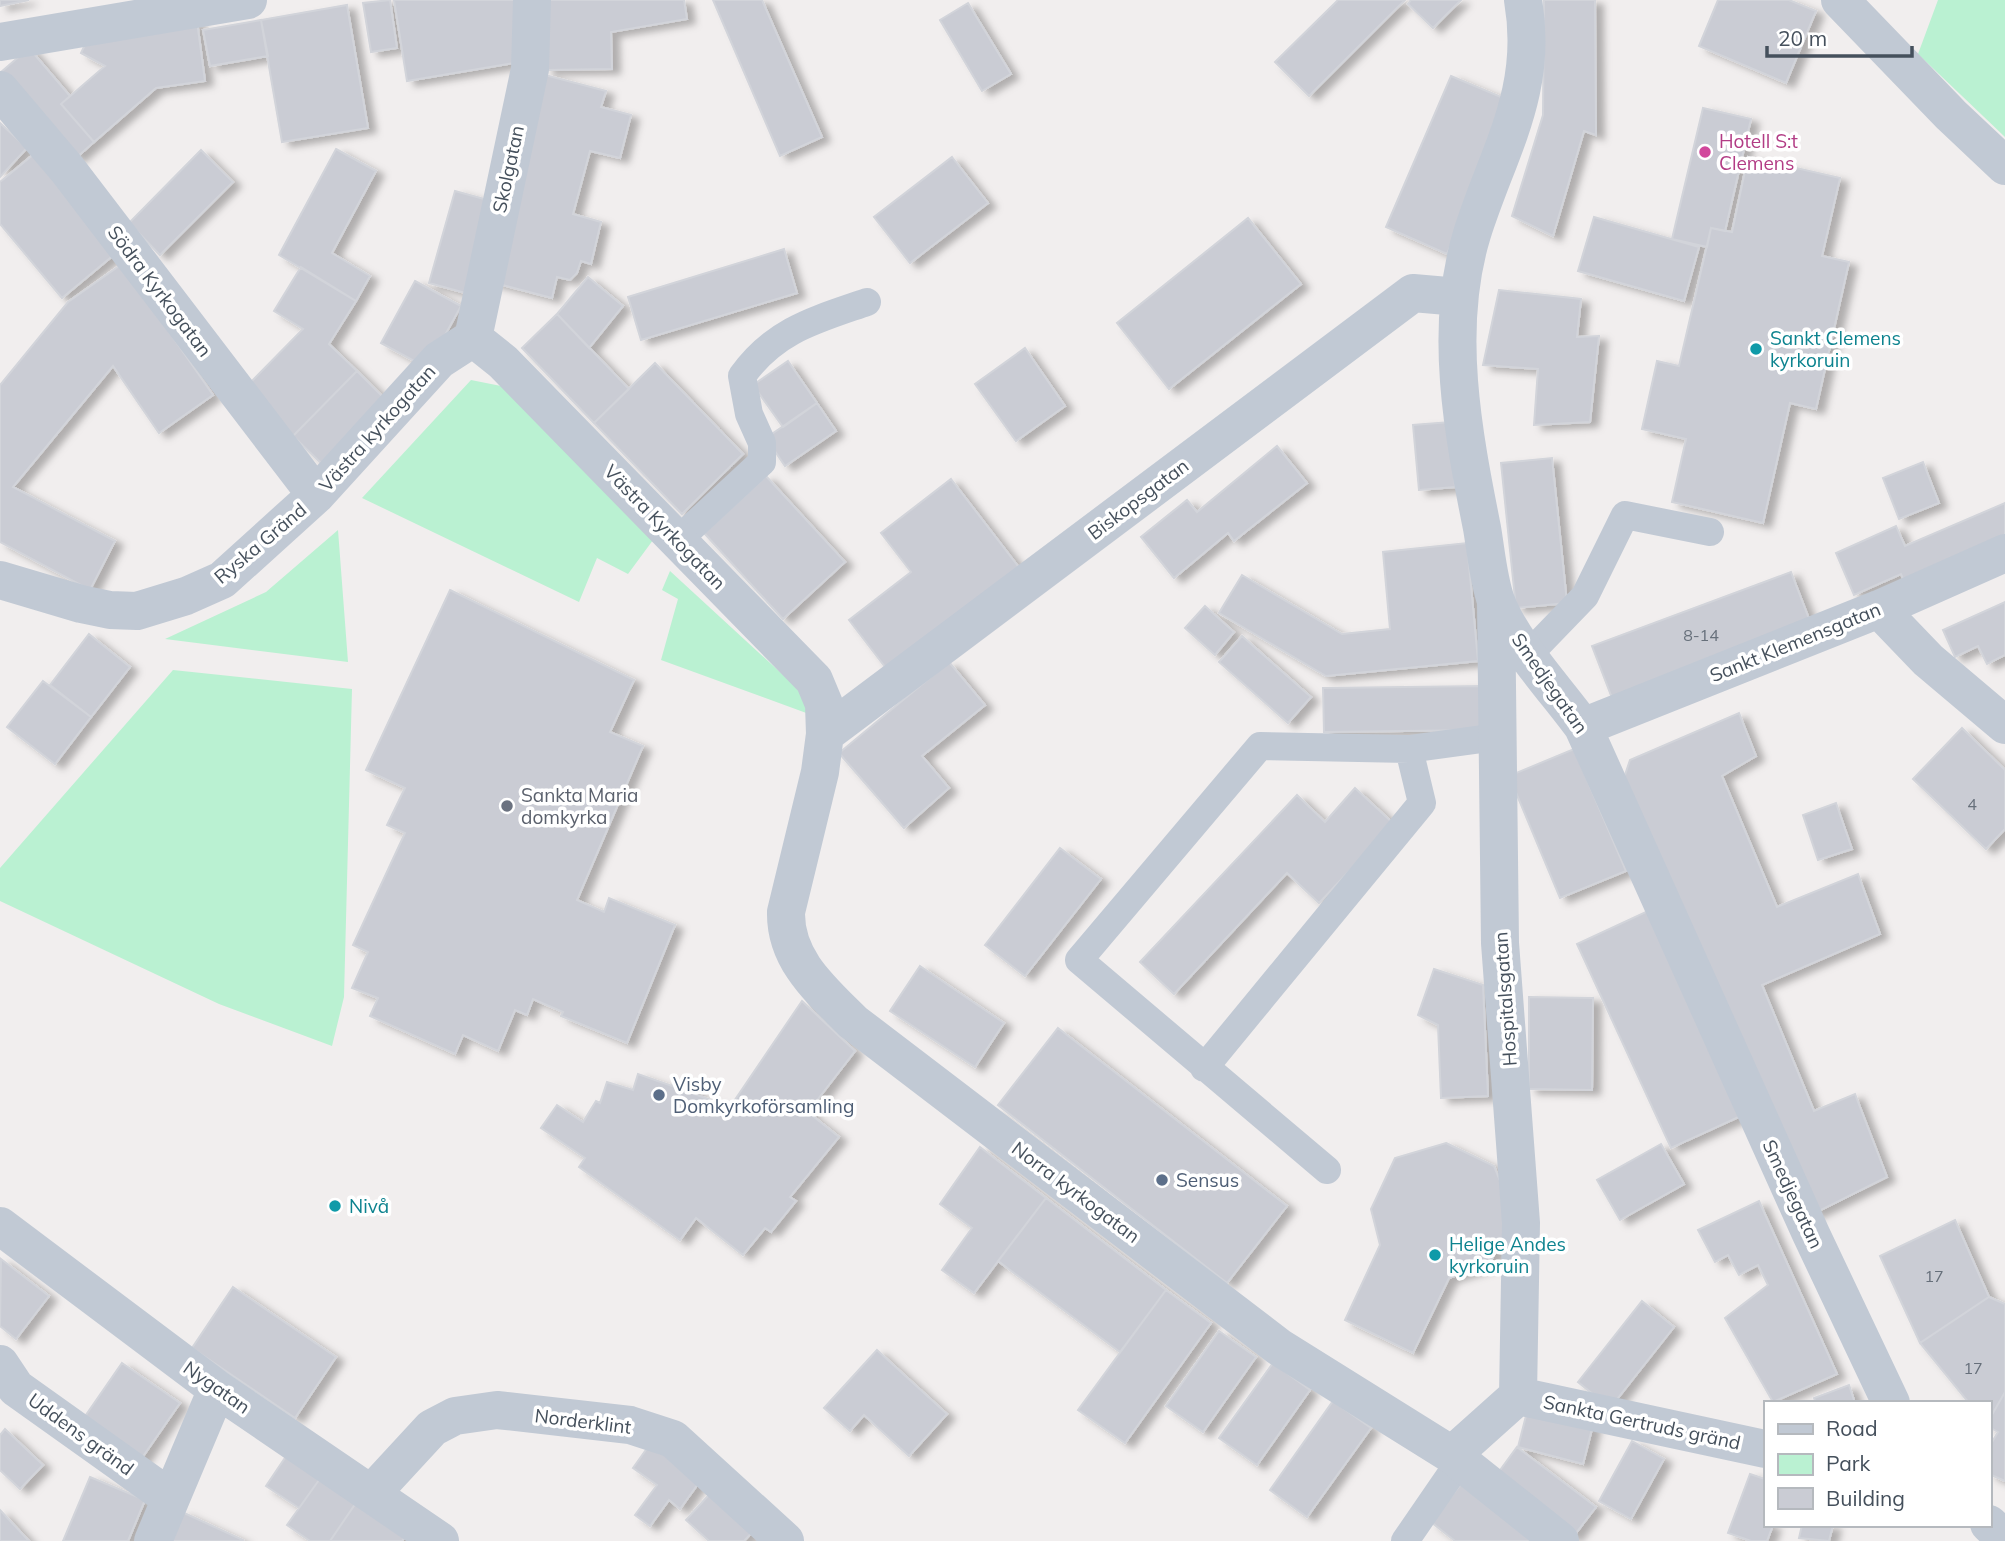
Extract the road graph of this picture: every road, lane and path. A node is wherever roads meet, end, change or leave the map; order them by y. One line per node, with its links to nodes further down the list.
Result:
1 (248, 0): 5 (street)
2 (531, 0): 11 (street, Skolgatan)
3 (1523, 0): 9 (street, Smedjegatan)
4 (1840, 0): 8 (street)
5 (181, 5): 6 (street)
6 (0, 42)
7 (0, 90): 12 (street, Södra Kyrkogatan)
8 (2005, 166)
9 (1460, 297): 17 (street, Smedjegatan); 22 (street, Biskopsgatan)
10 (867, 302): 14 (lane)
11 (474, 338): 12 (street, Västra kyrkogatan); 14 (street, Västra Kyrkogatan)
12 (316, 495): 16 (street, Ryska Gränd)
13 (1710, 532): 19 (lane)
14 (678, 540): 22 (street, Västra Kyrkogatan)
15 (2005, 552): 18 (street, Sankt Klemensgatan)
16 (0, 580)
17 (1496, 601): 19 (street, Smedjegatan); 23 (street, Hospitalsgatan)
18 (1878, 609): 20 (street); 21 (street, Sankt Klemensgatan)
19 (1528, 655): 21 (street, Smedjegatan)
20 (2005, 725)
21 (1583, 727): 31 (street, Smedjegatan)
22 (825, 733): 33 (street, Norra kyrkogatan)
23 (1497, 737): 24 (lane); 30 (street, Hospitalsgatan)
24 (1409, 749): 25 (lane); 25 (lane)
25 (1204, 1068): 26 (lane)
26 (1327, 1170)
27 (0, 1226): 29 (street, Nygatan)
28 (0, 1364): 35 (street, Uddens gränd)
29 (217, 1389): 34 (street, Nygatan); 35 (street)
30 (1518, 1396): 32 (street, Sankta Gertruds gränd); 33 (street)
31 (1890, 1401)
32 (1764, 1449)
33 (1456, 1458): 41 (lane); 42 (street, Norra kyrkogatan)
34 (372, 1493): 39 (street, Nygatan); 40 (street, Norderklint)
35 (169, 1497): 38 (street)
36 (1991, 1526): 37 (street)
37 (2005, 1539)
38 (153, 1541)
39 (440, 1541)
40 (785, 1541)
41 (1405, 1541)
42 (1560, 1541)

